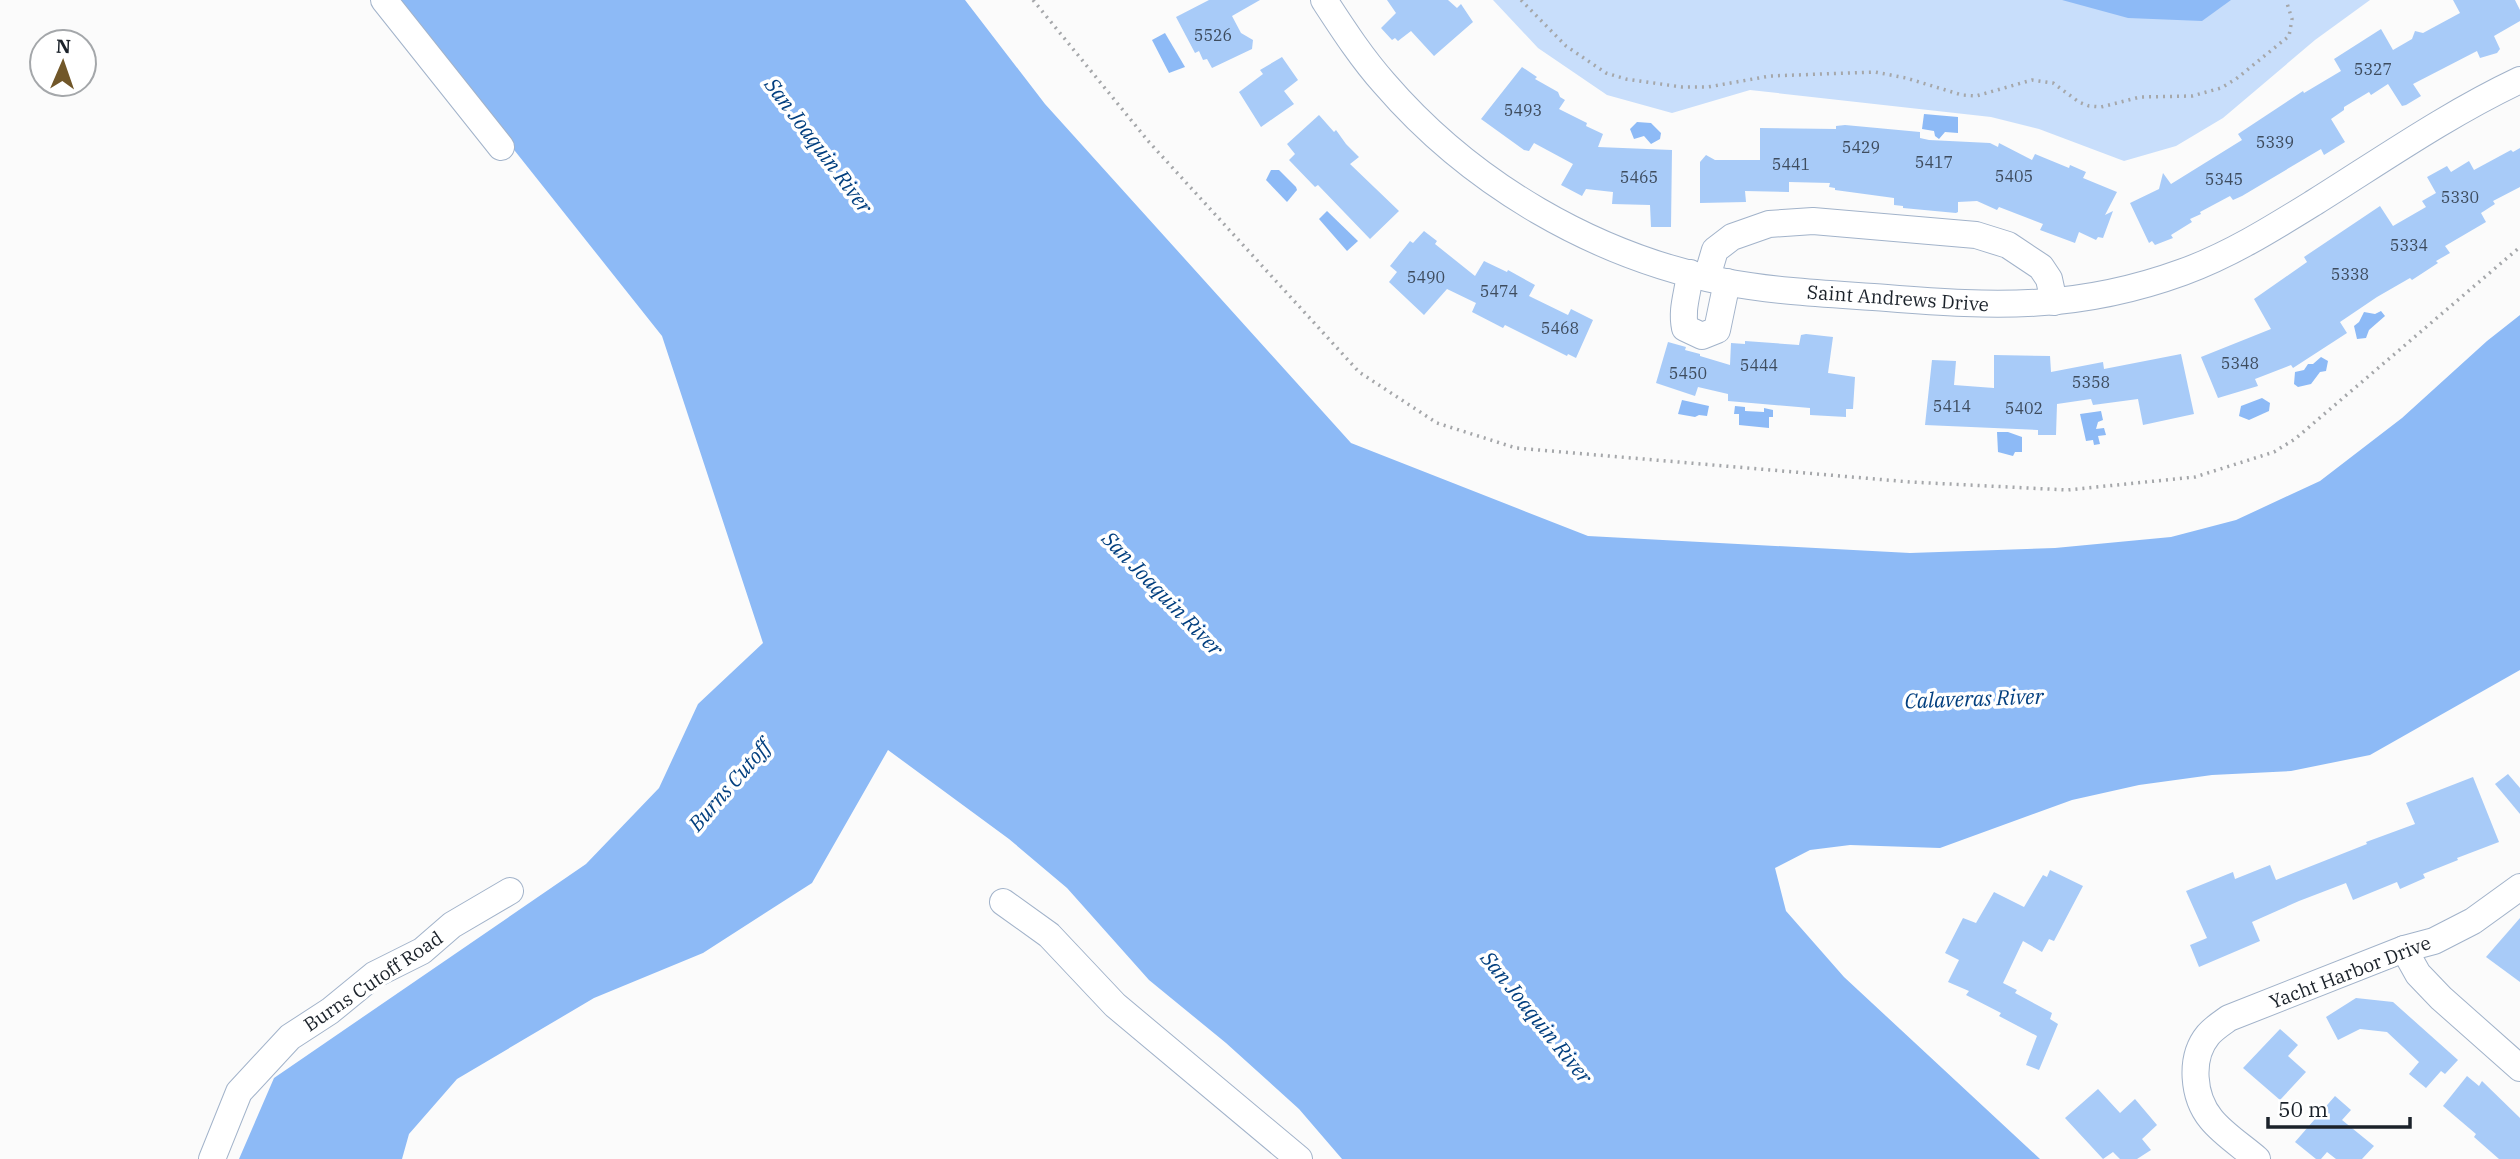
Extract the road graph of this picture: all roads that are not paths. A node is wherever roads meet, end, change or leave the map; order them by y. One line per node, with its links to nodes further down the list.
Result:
1 (384, 0): 4 (street)
2 (1324, 0): 5 (street, Saint Andrews Drive)
3 (2520, 80): 6 (street, Saint Andrews Drive)
4 (501, 147)
5 (1708, 277): 6 (street, Saint Andrews Drive); 6 (street)
6 (2054, 302)
7 (2520, 887): 10 (street, Yacht Harbor Drive)
8 (510, 891): 12 (street, Burns Cutoff Road)
9 (1003, 902): 13 (street)
10 (2404, 949): 11 (street); 14 (street, Yacht Harbor Drive)
11 (2520, 1068)
12 (212, 1159)
13 (1298, 1159)
14 (2257, 1159)

